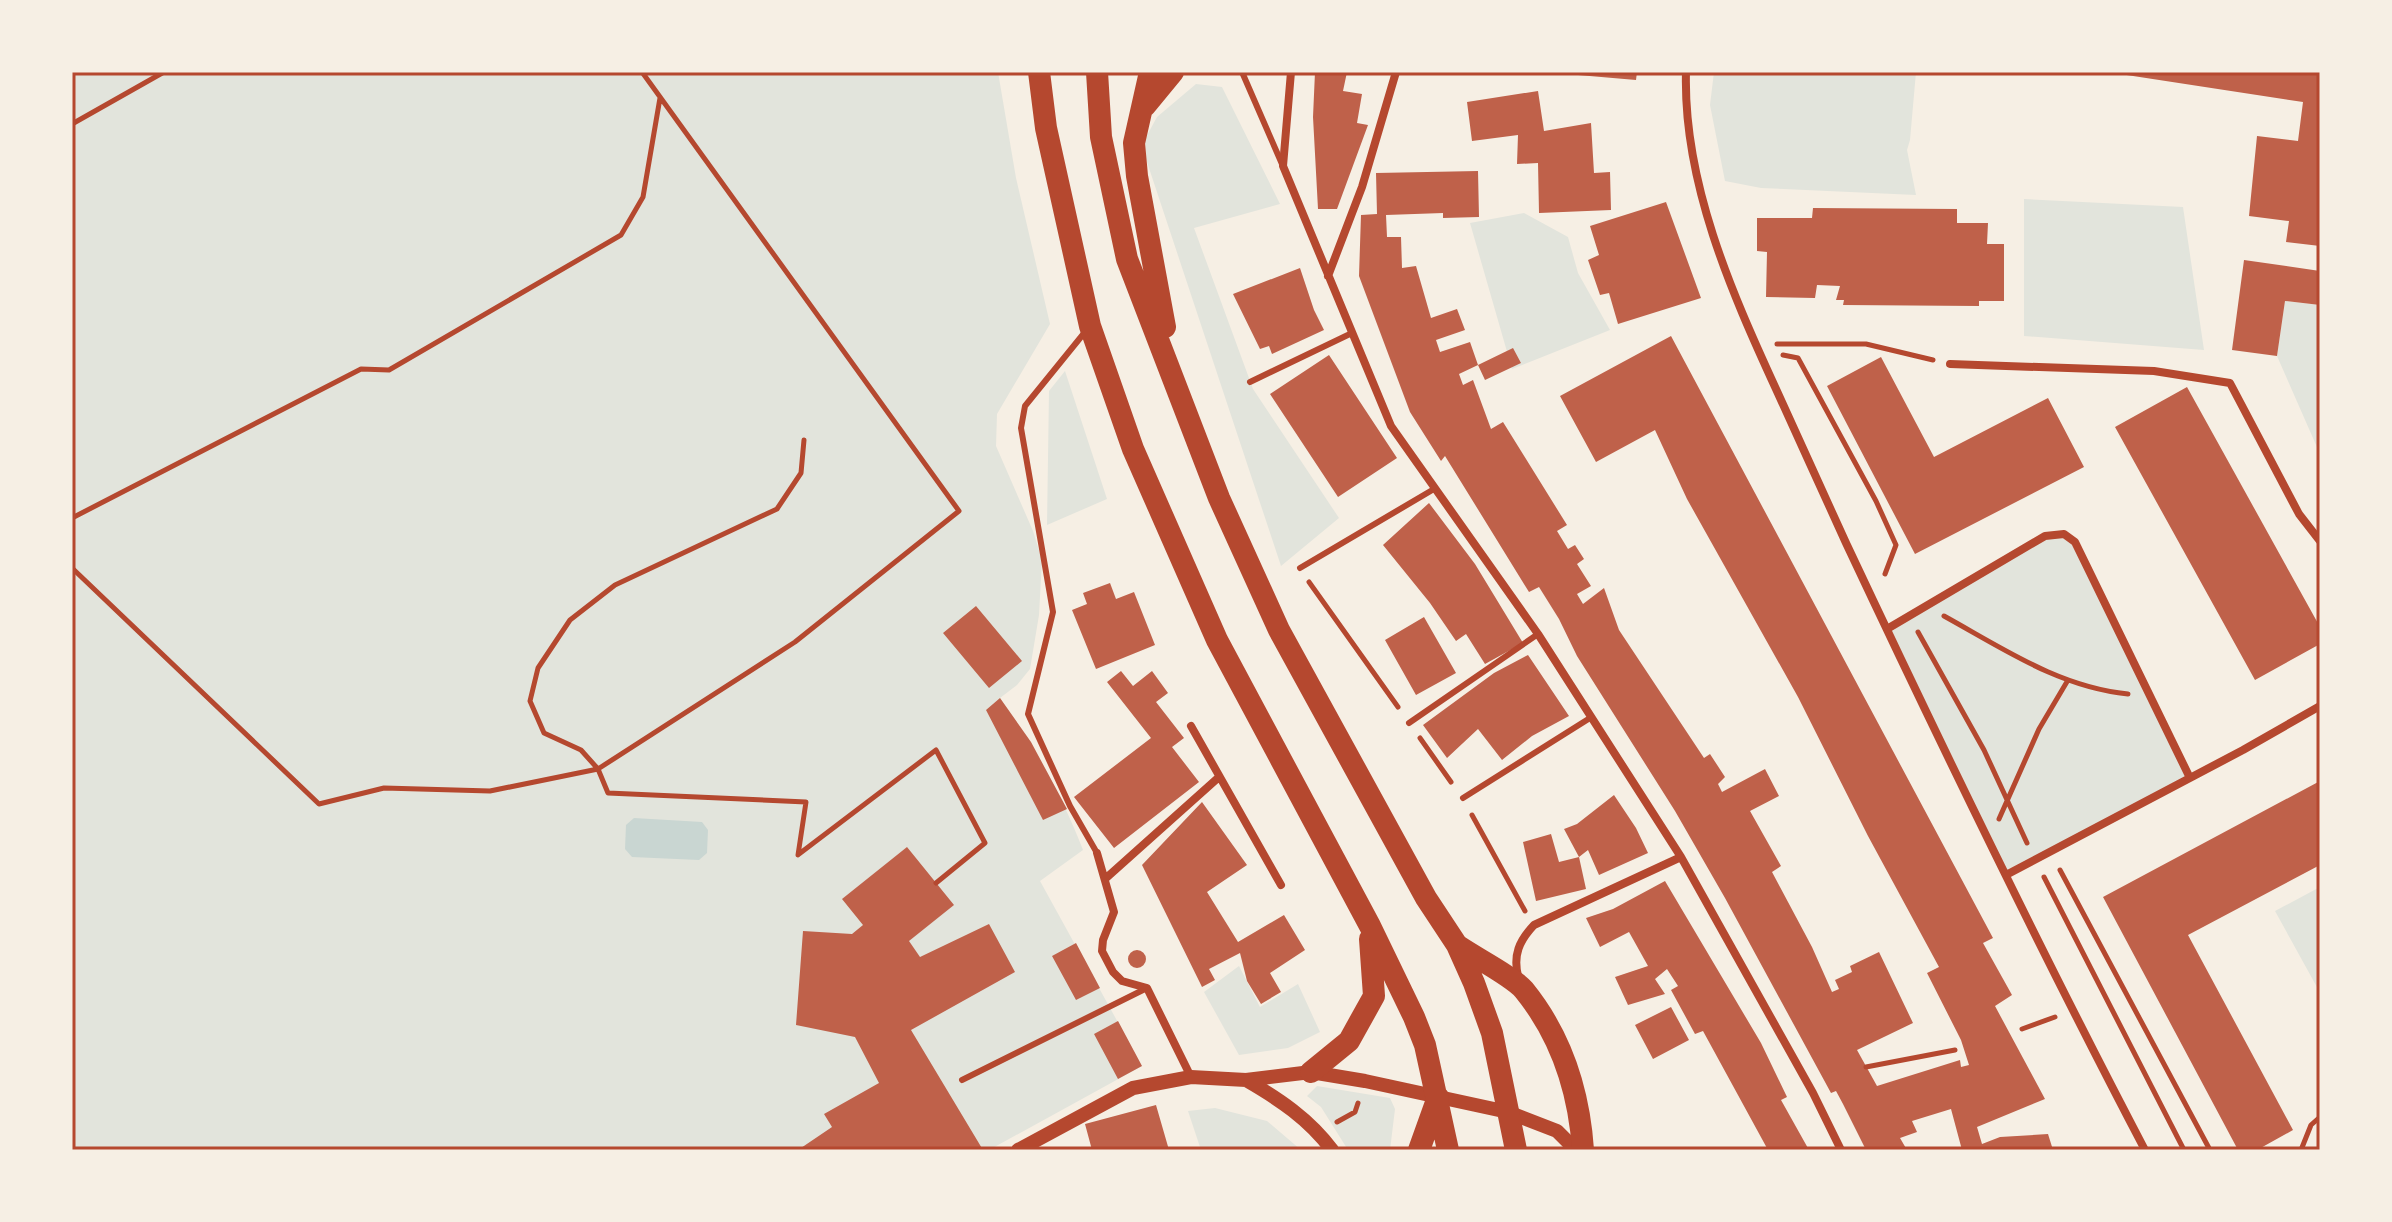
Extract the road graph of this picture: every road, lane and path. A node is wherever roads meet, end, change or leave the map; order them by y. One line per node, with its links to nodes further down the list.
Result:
1 (164, 72): 13 (path)
2 (642, 72): 11 (path)
3 (1039, 72): 16 (highway)
4 (1097, 72): 21 (highway)
5 (1150, 72): 12 (highway)
6 (1173, 72): 12 (highway)
7 (1242, 72): 14 (lane)
8 (1291, 72): 14 (street)
9 (1396, 72): 15 (street)
10 (1686, 72): 19 (street)
11 (660, 97): 25 (path); 39 (path)
12 (1139, 113): 21 (highway)
13 (72, 124)
14 (1283, 166): 15 (street)
15 (1328, 276): 17 (street)
16 (1090, 326): 46 (lane); 54 (highway)
17 (1352, 333): 22 (lane); 24 (street)
18 (1768, 344): 19 (path); 20 (path); 30 (path)
19 (1755, 345): 31 (street)
20 (1950, 364): 26 (street)
21 (1174, 376): 55 (highway)
22 (1250, 382)
23 (804, 440): 39 (path)
24 (1434, 489): 28 (lane); 32 (street)
25 (72, 518)
26 (2320, 541)
27 (72, 568): 39 (path)
28 (1300, 568): 37 (path)
29 (1926, 606): 30 (street); 33 (path); 34 (street)
30 (1909, 616): 31 (street); 43 (path)
31 (1887, 629): 44 (street)
32 (1538, 634): 36 (street); 37 (lane)
33 (2068, 680): 34 (path); 43 (path)
34 (2150, 697): 41 (street)
35 (2320, 706): 41 (street)
36 (1590, 718): 42 (lane); 47 (street)
37 (1409, 723): 42 (path)
38 (1191, 726): 40 (street)
39 (598, 769): 51 (path)
40 (1219, 777): 50 (street); 52 (street)
41 (2190, 778): 45 (street)
42 (1463, 798): 53 (path)
43 (2007, 801): 44 (path); 48 (path)
44 (1989, 840): 49 (street)
45 (2050, 851): 48 (street); 79 (path)
46 (1097, 853): 50 (street)
47 (1681, 857): 53 (street); 76 (street)
48 (2035, 859): 49 (street); 78 (path)
49 (2006, 875): 58 (street)
50 (1105, 879): 56 (street)
51 (936, 883)
52 (1281, 885)
53 (1534, 925): 57 (street)
54 (1370, 926): 62 (highway); 66 (highway)
55 (1457, 945): 57 (highway); 67 (highway)
56 (1147, 988): 63 (street); 64 (lane)
57 (1522, 988): 75 (highway)
58 (2072, 1011): 59 (path); 77 (street)
59 (2022, 1029)
60 (1955, 1050): 61 (path)
61 (1866, 1067)
62 (1311, 1072): 65 (street); 66 (street)
63 (1191, 1077): 65 (street); 69 (street)
64 (962, 1080)
65 (1246, 1080): 70 (street)
66 (1438, 1096): 67 (street); 71 (highway); 72 (highway)
67 (1508, 1112): 73 (highway); 74 (street)
68 (2320, 1117): 80 (path)
69 (1018, 1150)
70 (1332, 1150)
71 (1419, 1150)
72 (1448, 1150)
73 (1516, 1150)
74 (1576, 1150)
75 (1583, 1150)
76 (1841, 1150)
77 (2145, 1150)
78 (2184, 1150)
79 (2210, 1150)
80 (2301, 1150)

